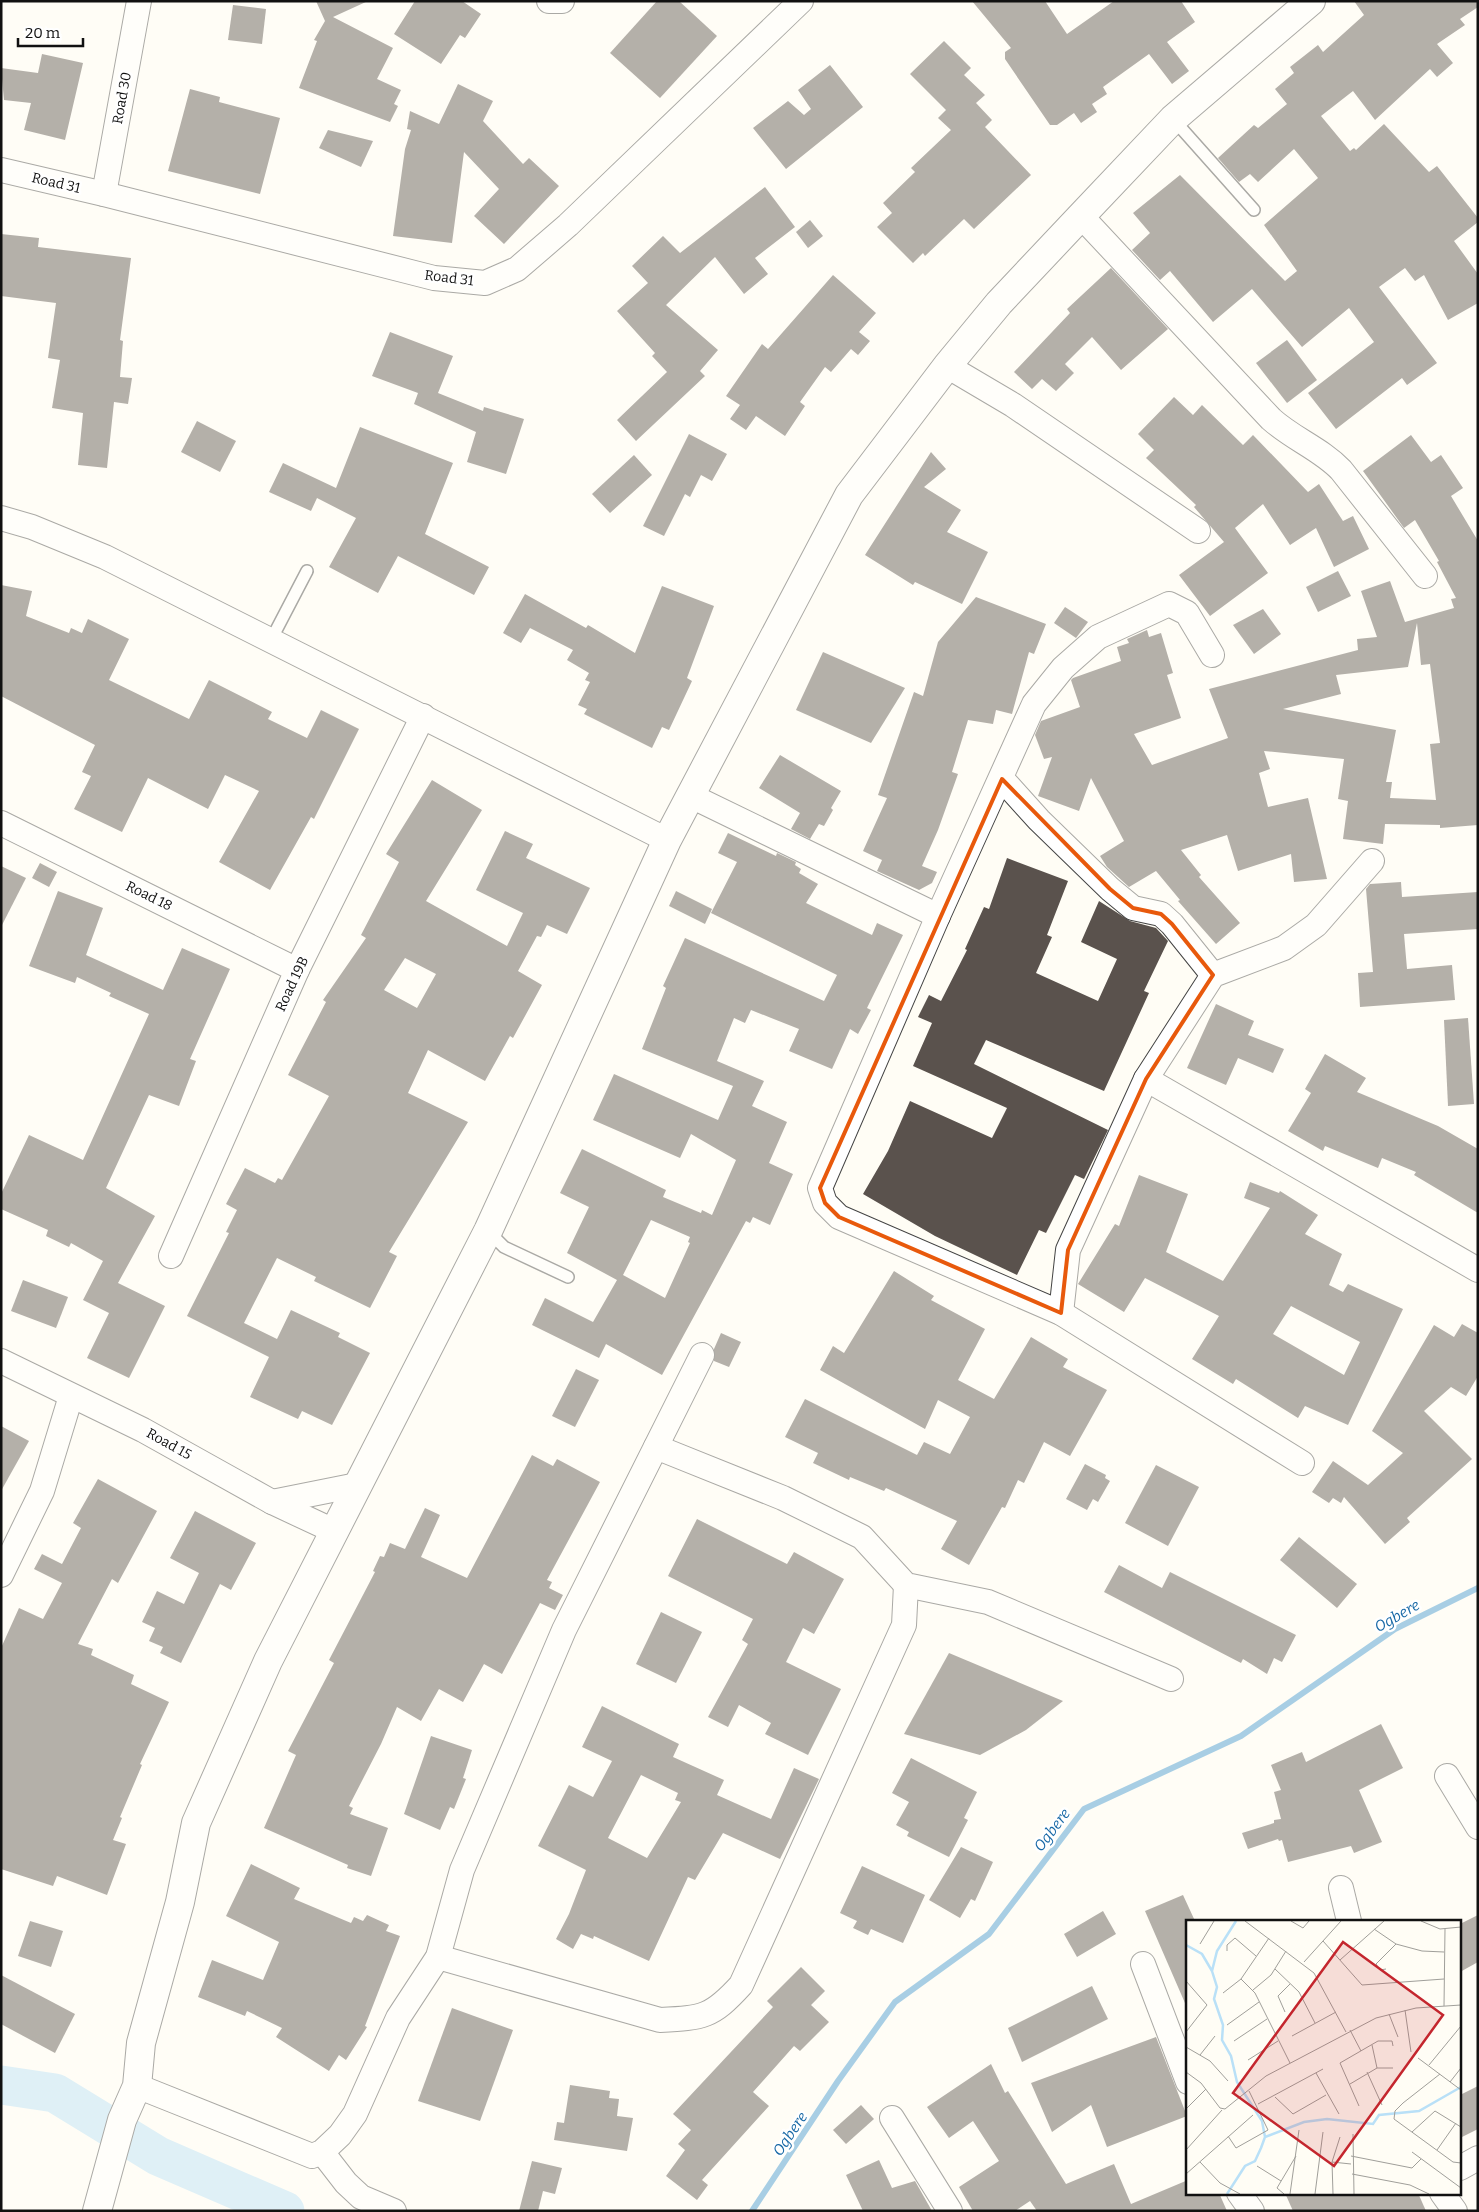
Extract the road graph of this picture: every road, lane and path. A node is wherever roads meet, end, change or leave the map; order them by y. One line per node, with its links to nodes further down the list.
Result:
1 (139, 1): 8 (street, Road 30)
2 (549, 1): 3 (street)
3 (562, 1)
4 (801, 1): 8 (street, Road 31)
5 (1311, 1): 6 (street)
6 (1173, 119): 9 (lane); 10 (street)
7 (1, 170): 8 (street, Road 31)
8 (104, 194)
9 (1254, 210)
10 (1080, 216): 11 (street); 15 (street)
11 (947, 366): 13 (street); 20 (street)
12 (1, 518): 16 (street)
13 (1198, 531)
14 (307, 571): 16 (lane)
15 (1425, 576)
16 (270, 640): 18 (street)
17 (1212, 655): 19 (street)
18 (423, 716): 22 (street); 25 (street, Road 19B)
19 (1002, 779): 24 (street); 26 (street)
20 (689, 795): 22 (street); 24 (street)
21 (1, 823): 25 (street, Road 18)
22 (666, 840): 28 (street)
23 (1372, 860): 26 (street)
24 (938, 916): 32 (street)
25 (298, 970): 29 (street, Road 19B)
26 (1213, 975): 27 (street)
27 (1146, 1079): 30 (street); 32 (street)
28 (488, 1231): 31 (lane); 38 (street)
29 (171, 1256)
30 (1478, 1270)
31 (568, 1277)
32 (1061, 1313): 37 (street)
33 (702, 1355): 36 (street)
34 (1, 1361): 35 (street, Road 15)
35 (71, 1396): 39 (street, Road 15); 41 (street)
36 (656, 1446): 42 (street); 48 (street)
37 (1302, 1463)
38 (357, 1485): 39 (street); 40 (street)
39 (272, 1502): 40 (street, Road 15)
40 (334, 1531): 51 (street)
41 (1, 1575)
42 (906, 1585): 43 (street); 48 (street)
43 (1171, 1679)
44 (1447, 1776): 45 (street)
45 (1478, 1827)
46 (1341, 1888): 47 (street)
47 (1349, 1920)
48 (438, 1957): 53 (street)
49 (1143, 1964): 50 (street)
50 (1186, 2077)
51 (132, 2095): 53 (street); 58 (street)
52 (892, 2118): 60 (street)
53 (322, 2152): 59 (street)
54 (1478, 2158): 55 (street)
55 (1462, 2167)
56 (1240, 2194): 61 (street)
57 (1443, 2194): 62 (street)
58 (97, 2211)
59 (394, 2211)
60 (950, 2211)
61 (1252, 2211)
62 (1455, 2211)

